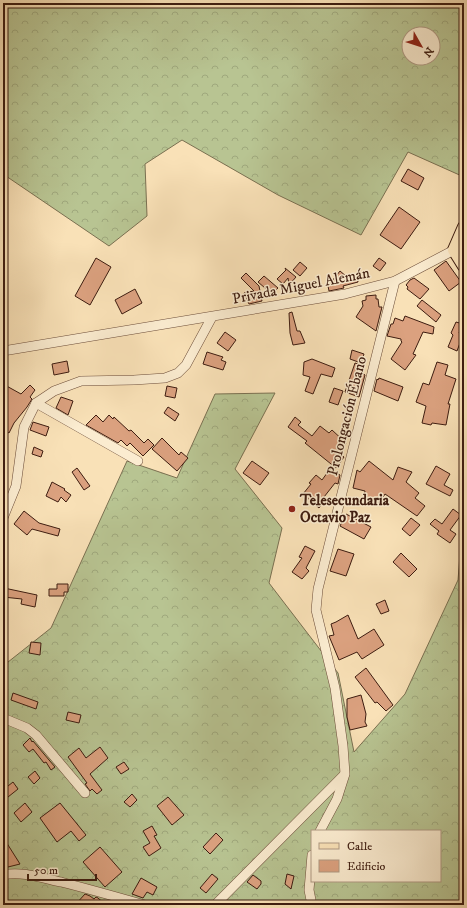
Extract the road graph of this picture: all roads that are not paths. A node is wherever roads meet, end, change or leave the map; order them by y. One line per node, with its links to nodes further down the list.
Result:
1 (463, 230): 2 (main road)
2 (454, 250): 3 (main road); 4 (street)
3 (464, 266)
4 (395, 281): 5 (street, Privada Miguel Alemán); 11 (street, Prolongación Ébano)
5 (212, 317): 6 (street, Privada Miguel Alemán); 7 (street)
6 (3, 351)
7 (36, 403): 8 (street); 9 (street)
8 (138, 461)
9 (3, 518)
10 (3, 718): 12 (street)
11 (345, 774): 13 (street, Prolongación Ébano); 17 (street)
12 (85, 793)
13 (321, 830)
14 (311, 867): 18 (street)
15 (3, 875): 16 (street)
16 (145, 905)
17 (215, 905)
18 (312, 905)

